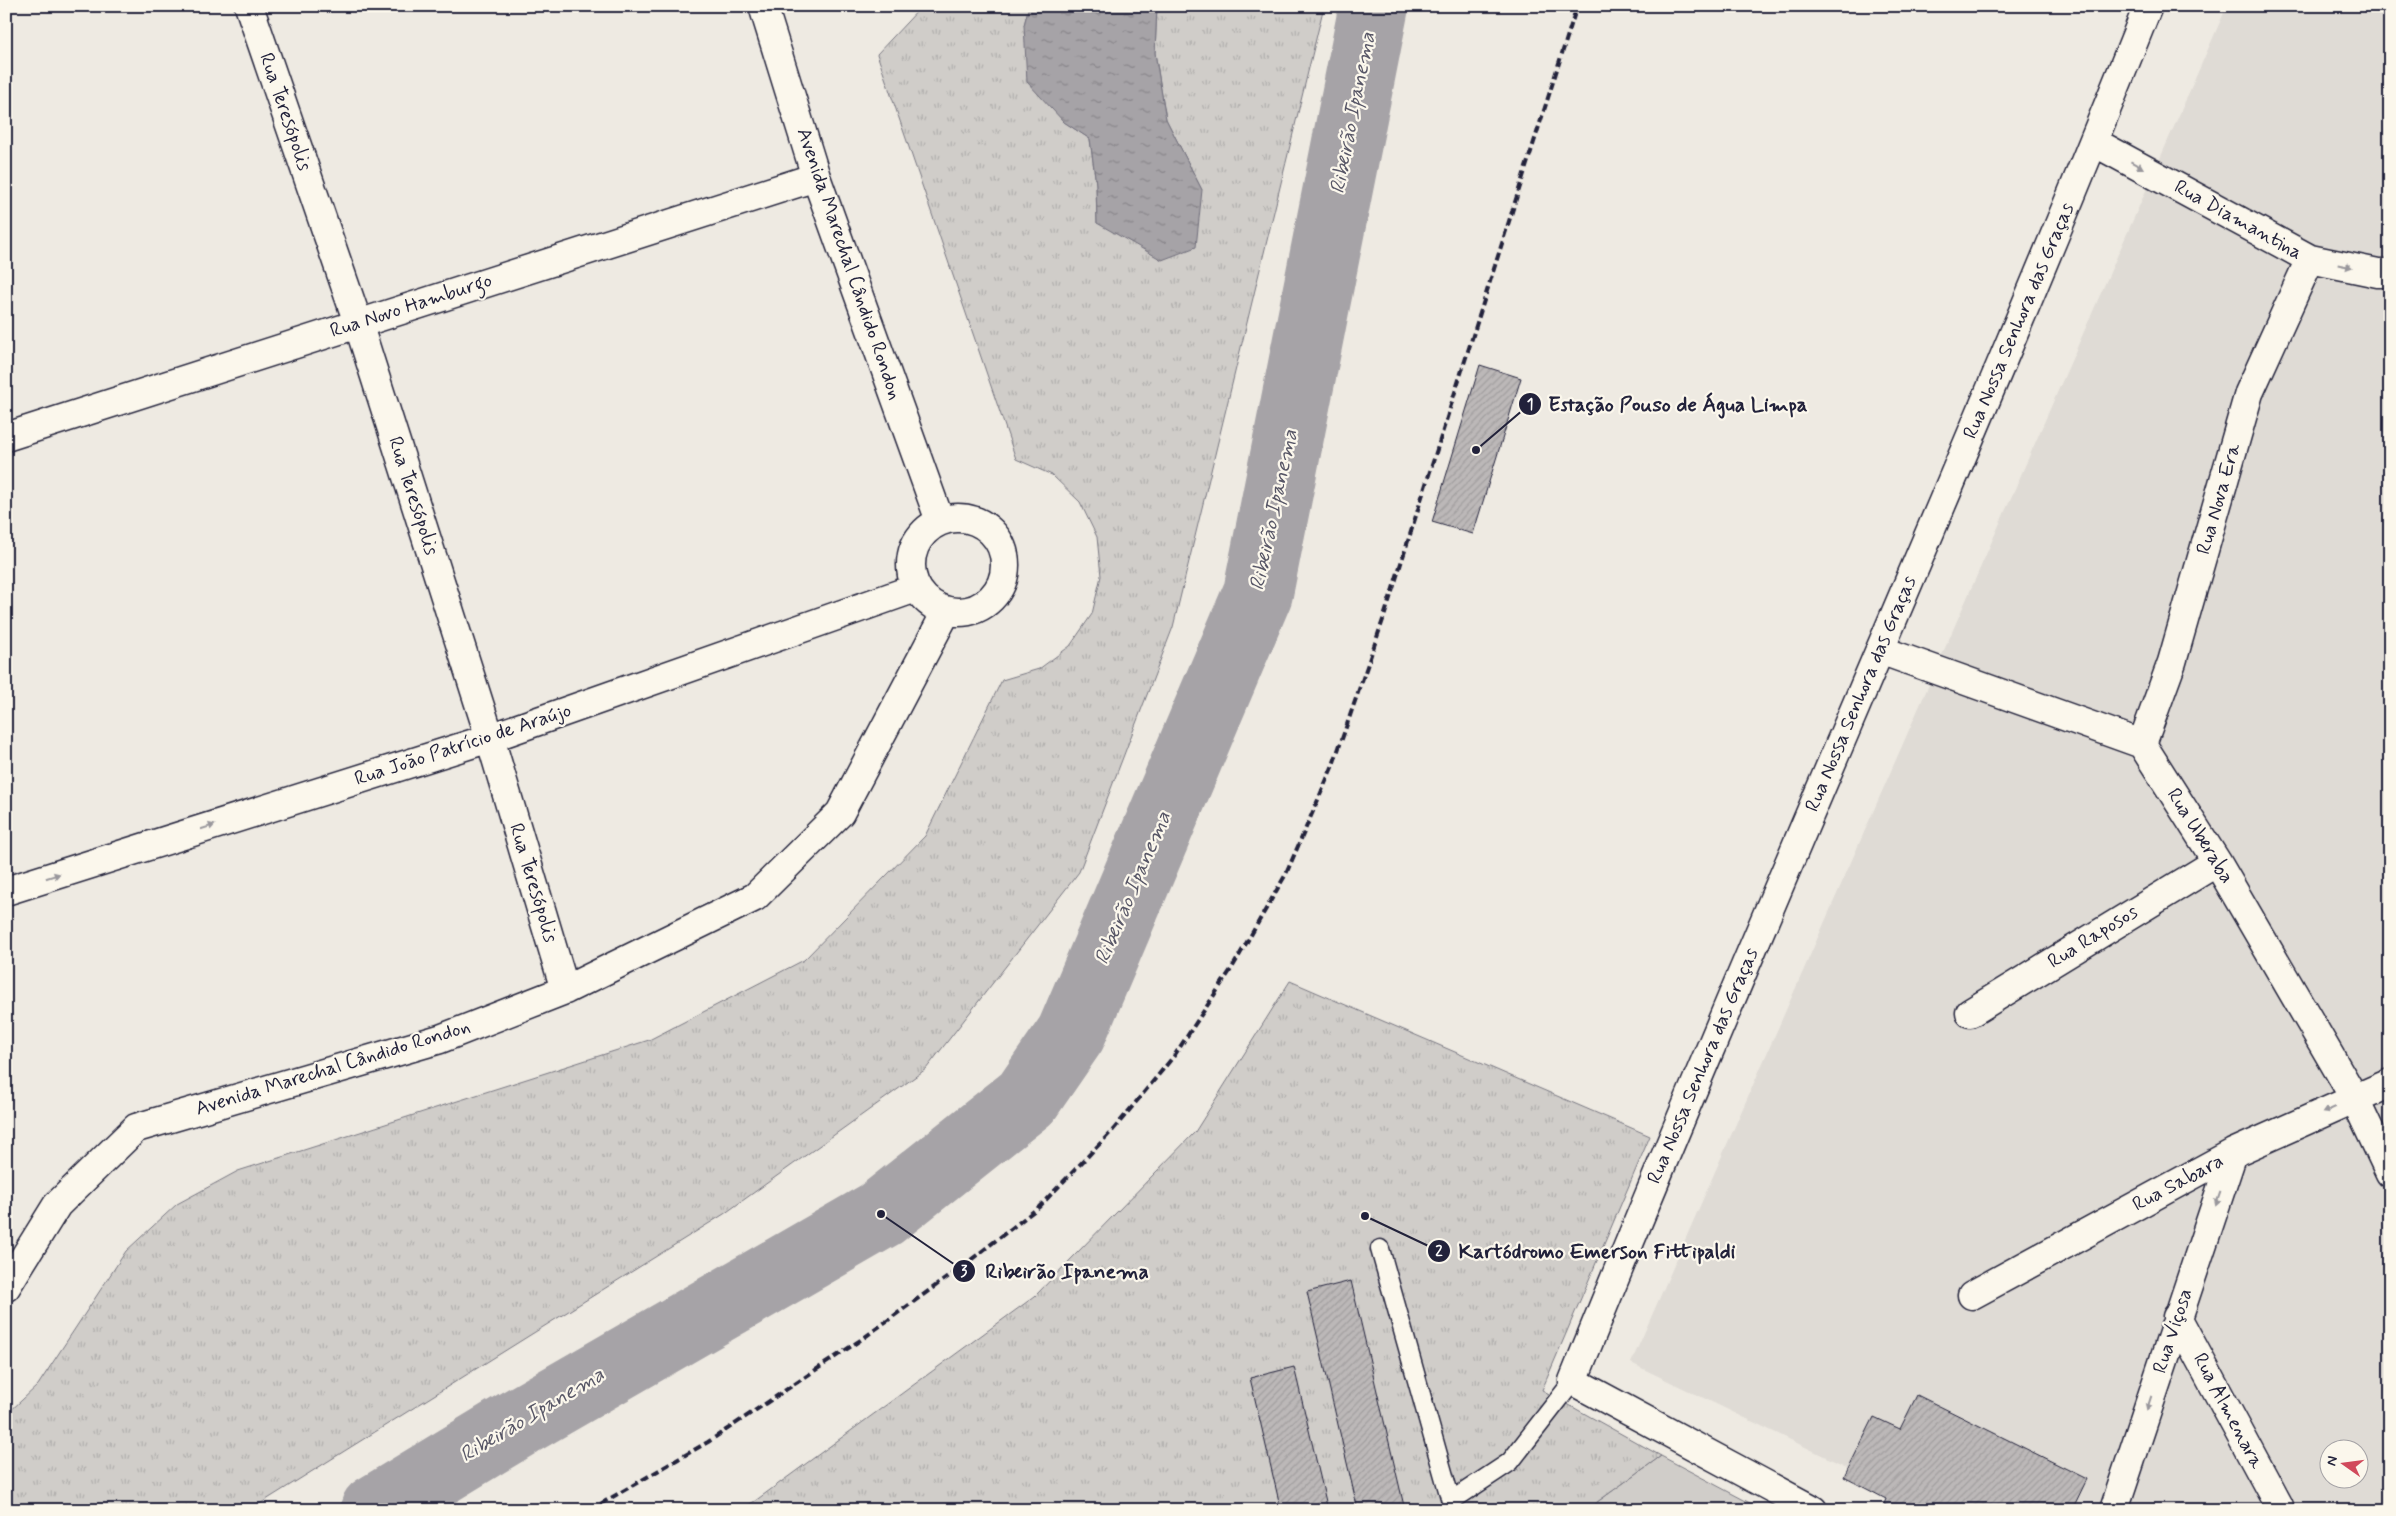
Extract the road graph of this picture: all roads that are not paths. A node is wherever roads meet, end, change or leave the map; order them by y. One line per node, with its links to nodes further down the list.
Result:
1 (249, 6): 8 (street, Rua Teresópolis)
2 (764, 6): 5 (street, Avenida Marechal Cândido Rondon)
3 (2148, 6): 4 (street, Rua Nossa Senhora das Graças)
4 (2094, 142): 6 (street, Rua Diamantina, one-way to 6); 13 (street, Rua Nossa Senhora das Graças)
5 (816, 176): 8 (street, Rua Novo Hamburgo); 10 (street, Avenida Marechal Cândido Rondon)
6 (2310, 260): 7 (street, Rua Diamantina, one-way to 7); 15 (street, Rua Nova Era)
7 (2390, 273)
8 (358, 323): 9 (street, Rua Novo Hamburgo); 14 (street, Rua Teresópolis)
9 (6, 437)
10 (940, 521): 11 (street); 12 (street)
11 (916, 588): 12 (street); 14 (street, Rua João Patrício de Araújo)
12 (946, 612): 18 (street, Avenida Marechal Cândido Rondon)
13 (1880, 650): 15 (street); 28 (street, Rua Nossa Senhora das Graças)
14 (490, 738): 17 (street, Rua João Patrício de Araújo, one-way to 14); 18 (street, Rua Teresópolis)
15 (2142, 744): 16 (street, Rua Uberaba)
16 (2217, 862): 19 (street, Rua Raposos); 21 (street, Rua Uberaba)
17 (6, 891)
18 (565, 990): 25 (street, Avenida Marechal Cândido Rondon)
19 (1970, 1013)
20 (2390, 1083): 21 (street, Rua Sabara)
21 (2355, 1099): 22 (street, Rua Sabara, one-way to 22); 23 (street, Rua Uberaba)
22 (2233, 1153): 26 (street, Rua Sabara); 27 (street, Rua Viçosa, one-way to 27)
23 (2390, 1173)
24 (1380, 1249): 28 (lane)
25 (6, 1287)
26 (1972, 1295)
27 (2177, 1317): 29 (street, Rua Almenara); 31 (street, Rua Viçosa, one-way to 31)
28 (1573, 1381): 30 (street)
29 (2278, 1506)
30 (1813, 1510)
31 (2114, 1510)

